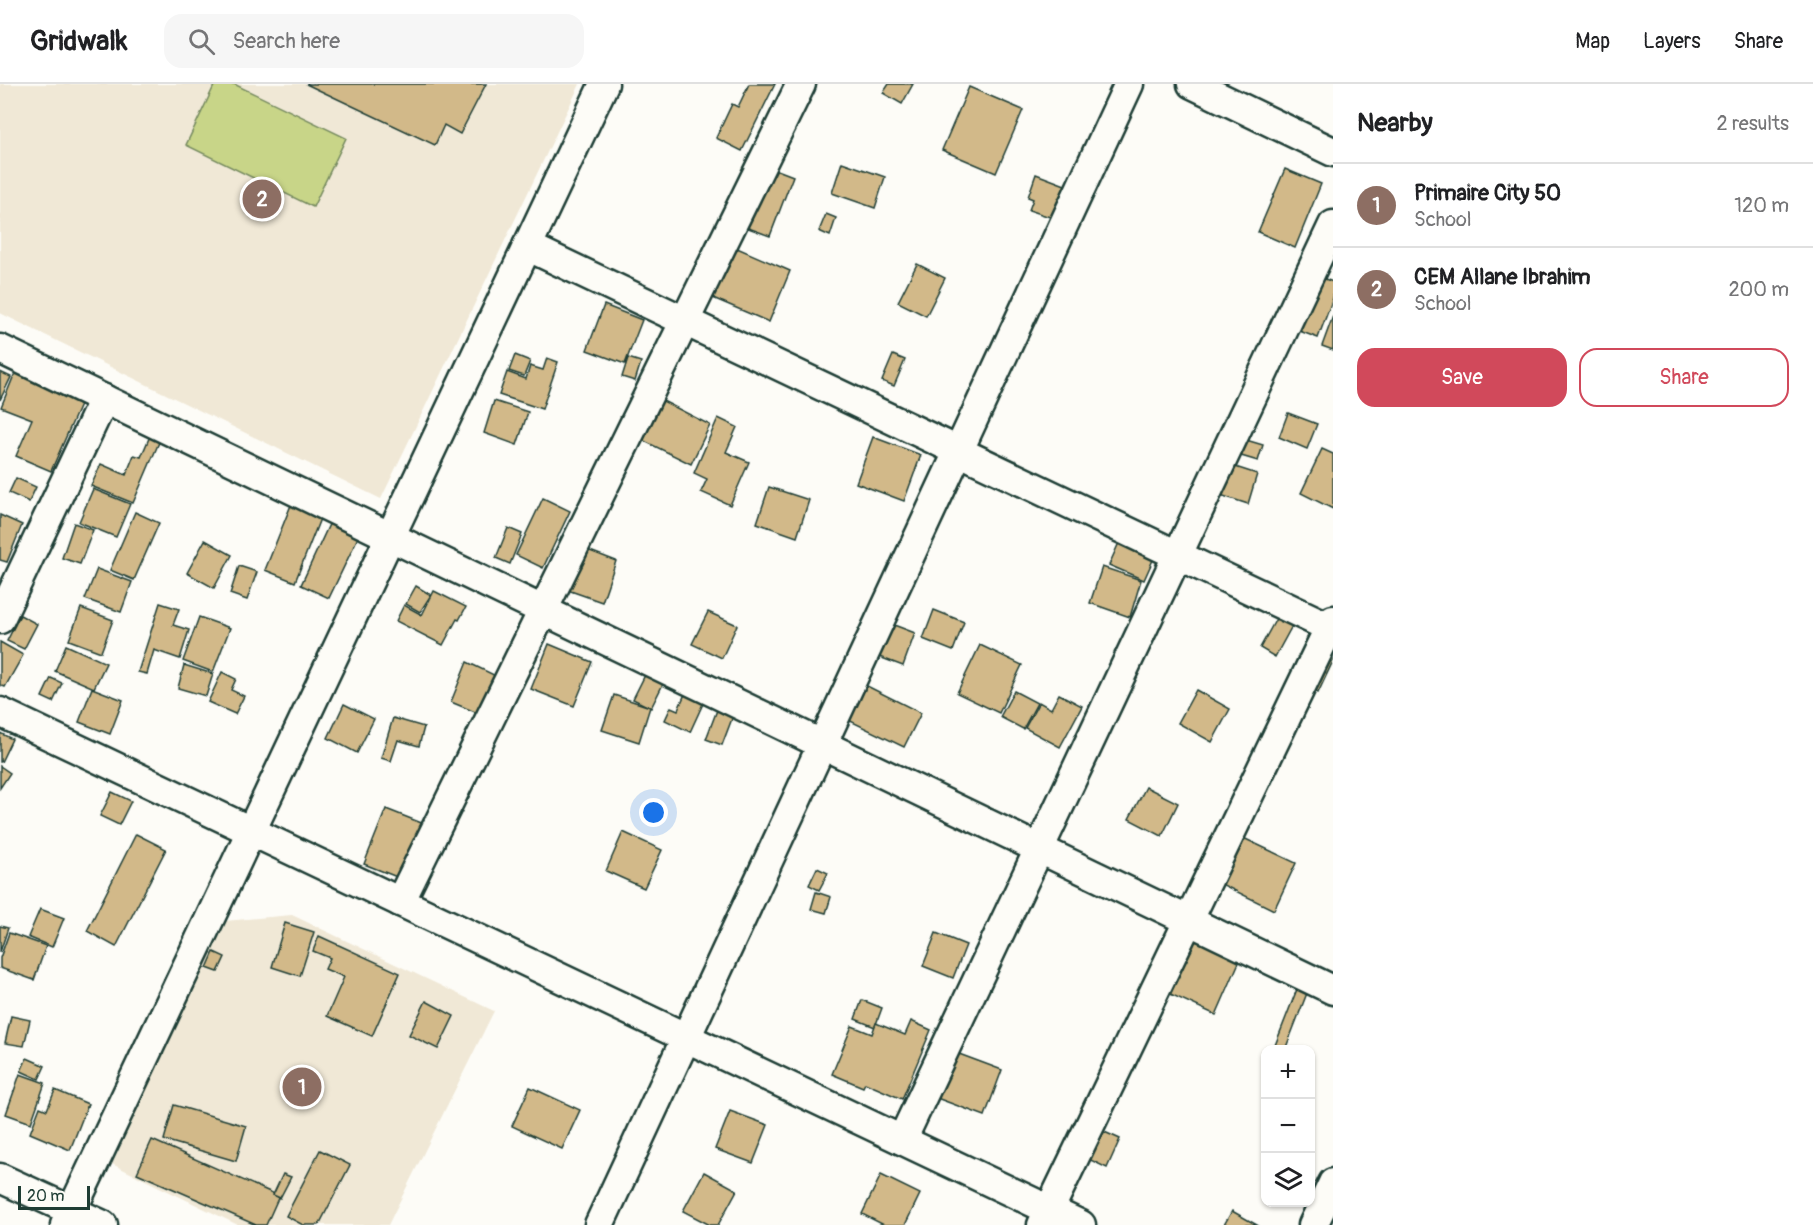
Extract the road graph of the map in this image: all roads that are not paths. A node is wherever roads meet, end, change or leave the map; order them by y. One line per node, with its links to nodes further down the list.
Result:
1 (604, 84): 7 (street)
2 (801, 84): 8 (street)
3 (1129, 84): 11 (street)
4 (1192, 84): 5 (street)
5 (1333, 152)
6 (1333, 225): 13 (street)
7 (527, 246): 8 (street); 12 (street)
8 (685, 321): 11 (street); 14 (street)
9 (0, 349): 10 (street)
10 (104, 399): 12 (street); 15 (street)
11 (959, 451): 13 (street); 18 (street)
12 (389, 536): 14 (street); 19 (street)
13 (1178, 555): 16 (street); 20 (street)
14 (543, 610): 18 (street); 21 (street)
15 (0, 619)
16 (1332, 625): 22 (street)
17 (0, 712): 19 (street)
18 (823, 745): 20 (street); 24 (street)
19 (250, 831): 21 (street); 28 (street)
20 (1040, 849): 22 (street); 25 (street)
21 (400, 902): 24 (street)
22 (1189, 921): 23 (street); 29 (street)
23 (1333, 990)
24 (687, 1038): 25 (street); 31 (street)
25 (903, 1140): 29 (street)
26 (0, 1178): 28 (street)
27 (1333, 1183): 33 (street)
28 (68, 1218): 30 (street)
29 (1046, 1218): 32 (street)
30 (103, 1225)
31 (599, 1225)
32 (1081, 1225)
33 (1313, 1225)

